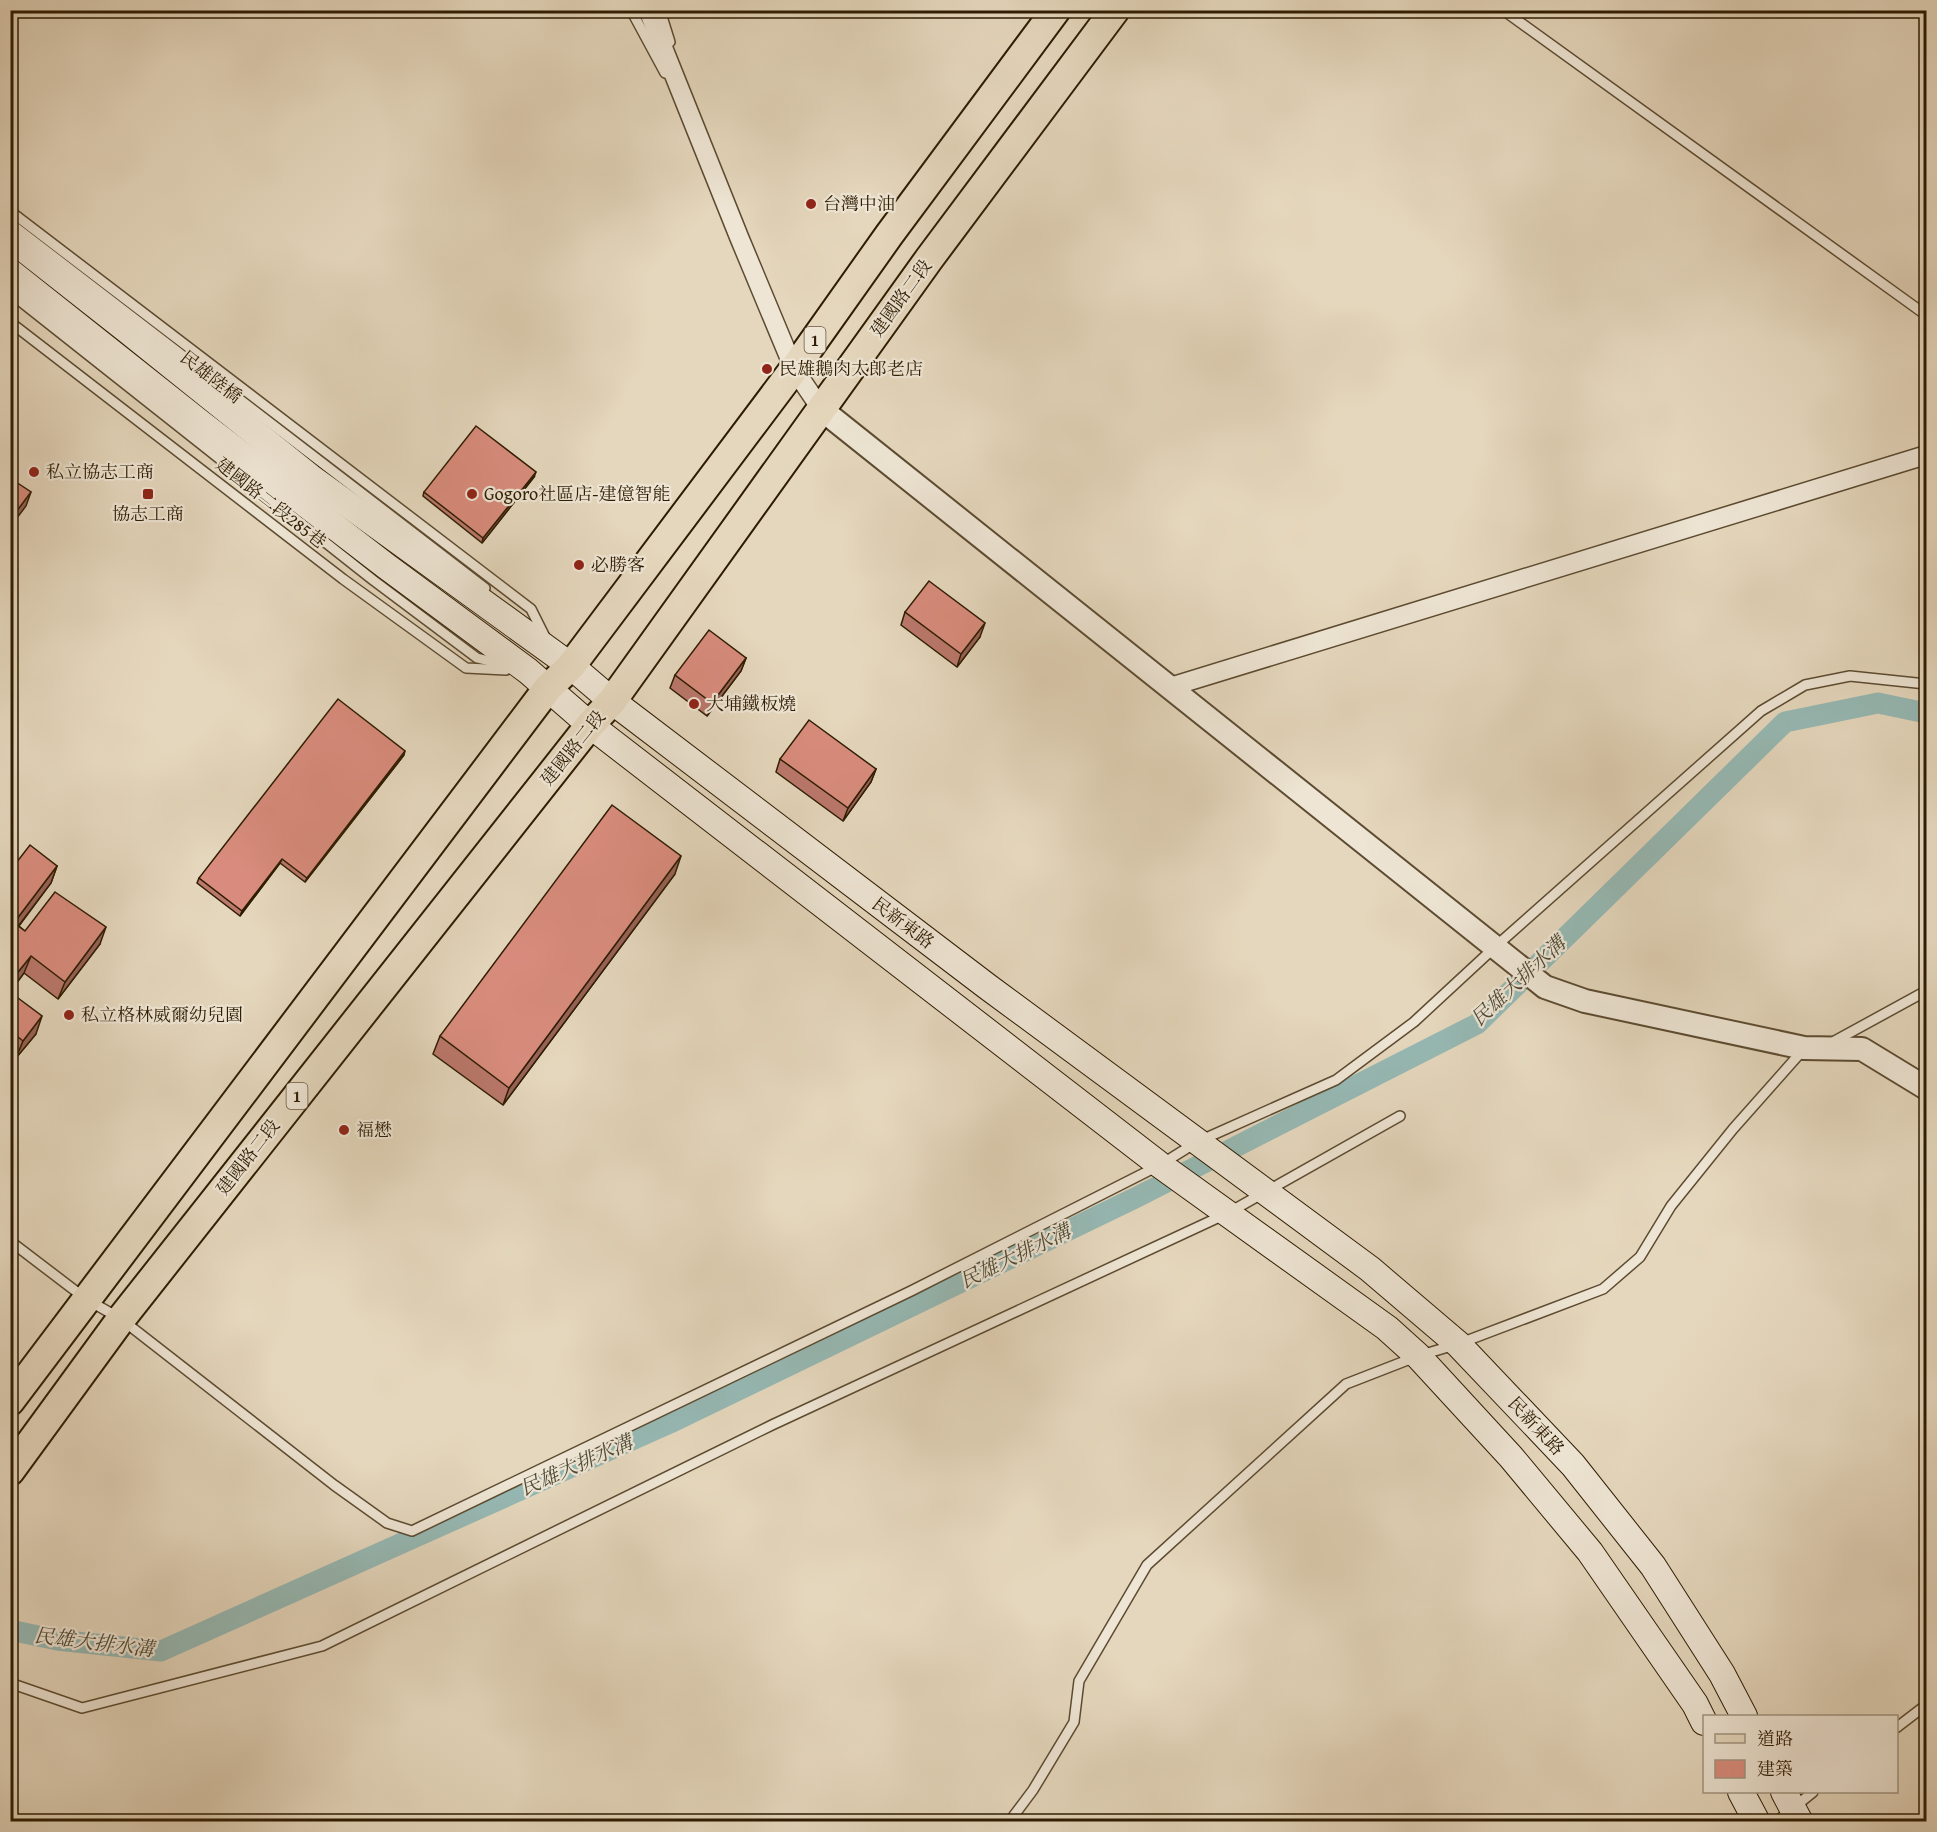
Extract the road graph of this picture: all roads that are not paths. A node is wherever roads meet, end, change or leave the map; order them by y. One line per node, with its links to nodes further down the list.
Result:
1 (631, 10): 7 (lane)
2 (648, 10): 7 (street)
3 (660, 10): 7 (lane)
4 (1056, 10): 15 (main road, 1)
5 (1115, 10): 16 (main road, 建國路二段 / 1)
6 (1503, 10): 13 (lane)
7 (702, 144): 15 (street)
8 (10, 211): 22 (lane)
9 (10, 223): 18 (lane, 民雄陸橋)
10 (10, 238): 18 (main road, 民雄陸橋)
11 (10, 272): 19 (main road)
12 (10, 293): 19 (lane)
13 (1926, 315)
14 (10, 322): 23 (lane, 建國路二段285巷)
15 (794, 369): 16 (street); 22 (main road, 1)
16 (821, 409): 25 (street); 26 (main road, 建國路二段 / 1)
17 (1926, 454): 25 (street)
18 (406, 538): 20 (lane); 22 (main road, 民新東路)
19 (379, 573): 23 (main road, 民新東路)
20 (490, 592)
21 (524, 621): 22 (lane)
22 (562, 660): 23 (main road, 1); 26 (main road, 民新東路)
23 (538, 680): 27 (main road, 民新東路); 38 (main road, 1)
24 (1926, 684): 28 (lane)
25 (1170, 687): 28 (street)
26 (612, 701): 27 (main road, 建國路二段 / 1); 33 (main road, 民新東路)
27 (590, 725): 34 (main road, 民新東路); 39 (main road, 建國路二段 / 1)
28 (1496, 947): 30 (street); 33 (lane)
29 (1926, 991): 30 (lane)
30 (1813, 1048): 31 (street); 40 (lane)
31 (1926, 1088)
32 (1400, 1116): 35 (lane)
33 (1197, 1142): 34 (lane); 35 (main road, 民新東路)
34 (1160, 1165): 36 (main road, 民新東路); 39 (lane)
35 (1266, 1192): 36 (lane); 40 (main road, 民新東路)
36 (1228, 1213): 41 (main road); 44 (lane)
37 (10, 1241): 38 (lane)
38 (86, 1299): 39 (lane); 42 (main road, 1)
39 (121, 1319): 43 (main road, 建國路二段 / 1)
40 (1458, 1344): 41 (lane); 46 (main road, 民新東路)
41 (1418, 1356): 47 (main road); 52 (lane)
42 (10, 1401)
43 (10, 1471)
44 (10, 1683)
45 (1926, 1705): 48 (lane)
46 (1743, 1715)
47 (1703, 1720)
48 (1898, 1726)
49 (1742, 1793): 53 (main road)
50 (1810, 1793): 51 (lane)
51 (1788, 1810)
52 (1009, 1821)
53 (1757, 1821)

